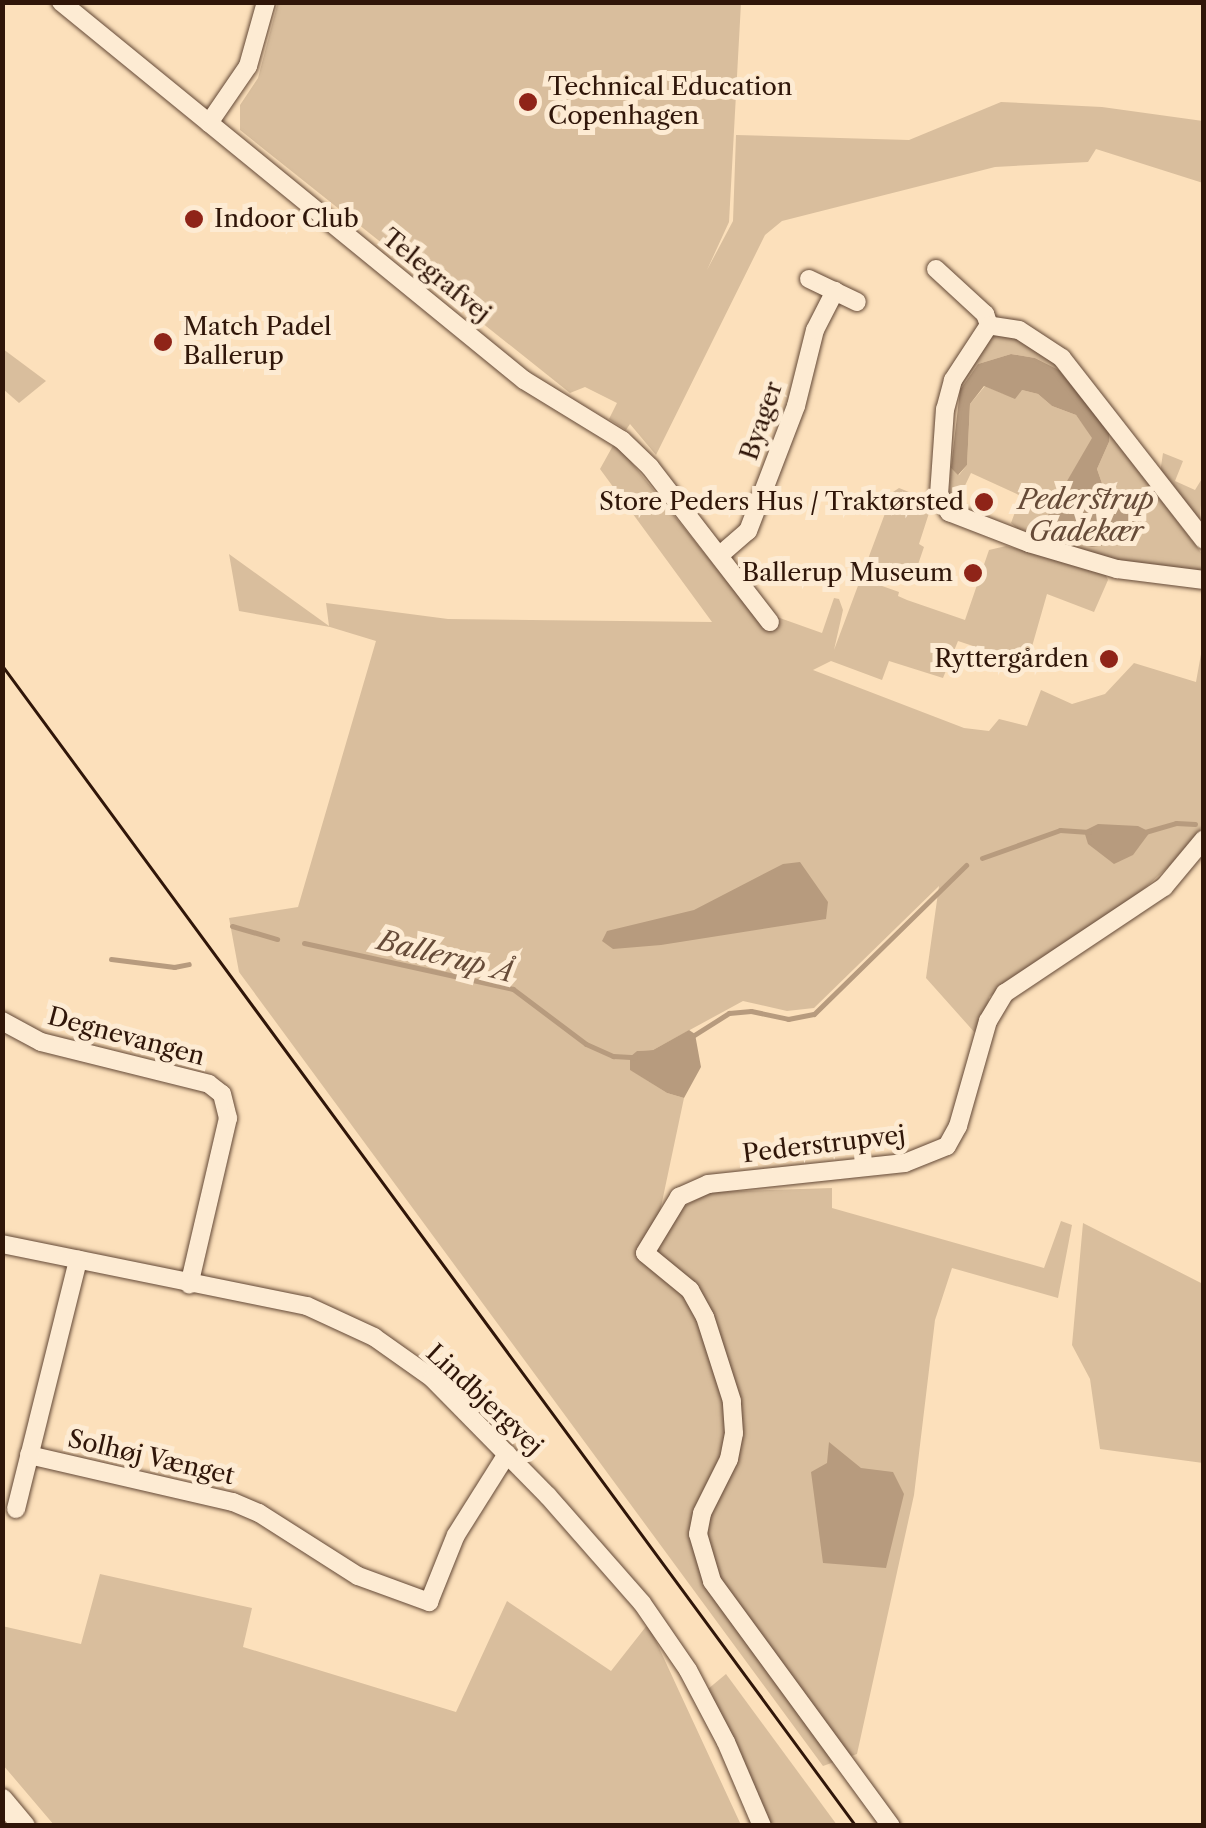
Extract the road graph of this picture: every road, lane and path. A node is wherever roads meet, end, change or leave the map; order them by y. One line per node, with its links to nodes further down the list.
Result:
1 (61, 2): 3 (street, Telegrafvej)
2 (266, 2): 3 (street)
3 (209, 123): 10 (street, Telegrafvej)
4 (936, 269): 8 (street)
5 (809, 279): 6 (street)
6 (835, 291): 7 (street); 10 (street, Byager)
7 (857, 302)
8 (989, 325): 9 (street); 11 (street)
9 (1204, 540)
10 (720, 555): 12 (street)
11 (1204, 580)
12 (770, 622)
13 (1204, 839): 14 (street, Pederstrupvej)
14 (1197, 866): 25 (street, Pederstrupvej)
15 (2, 1021): 18 (street, Degnevangen)
16 (2, 1244): 17 (street, Lindbjergvej)
17 (78, 1260): 18 (street, Lindbjergvej); 20 (street, Solhøj Vænget)
18 (189, 1285): 19 (street, Lindbjergvej)
19 (508, 1454): 20 (street, Solhøj Vænget); 24 (street, Lindbjergvej)
20 (29, 1455): 21 (street, Solhøj Vænget)
21 (16, 1509)
22 (2, 1800): 23 (main road)
23 (24, 1826)
24 (762, 1826)
25 (890, 1826)

